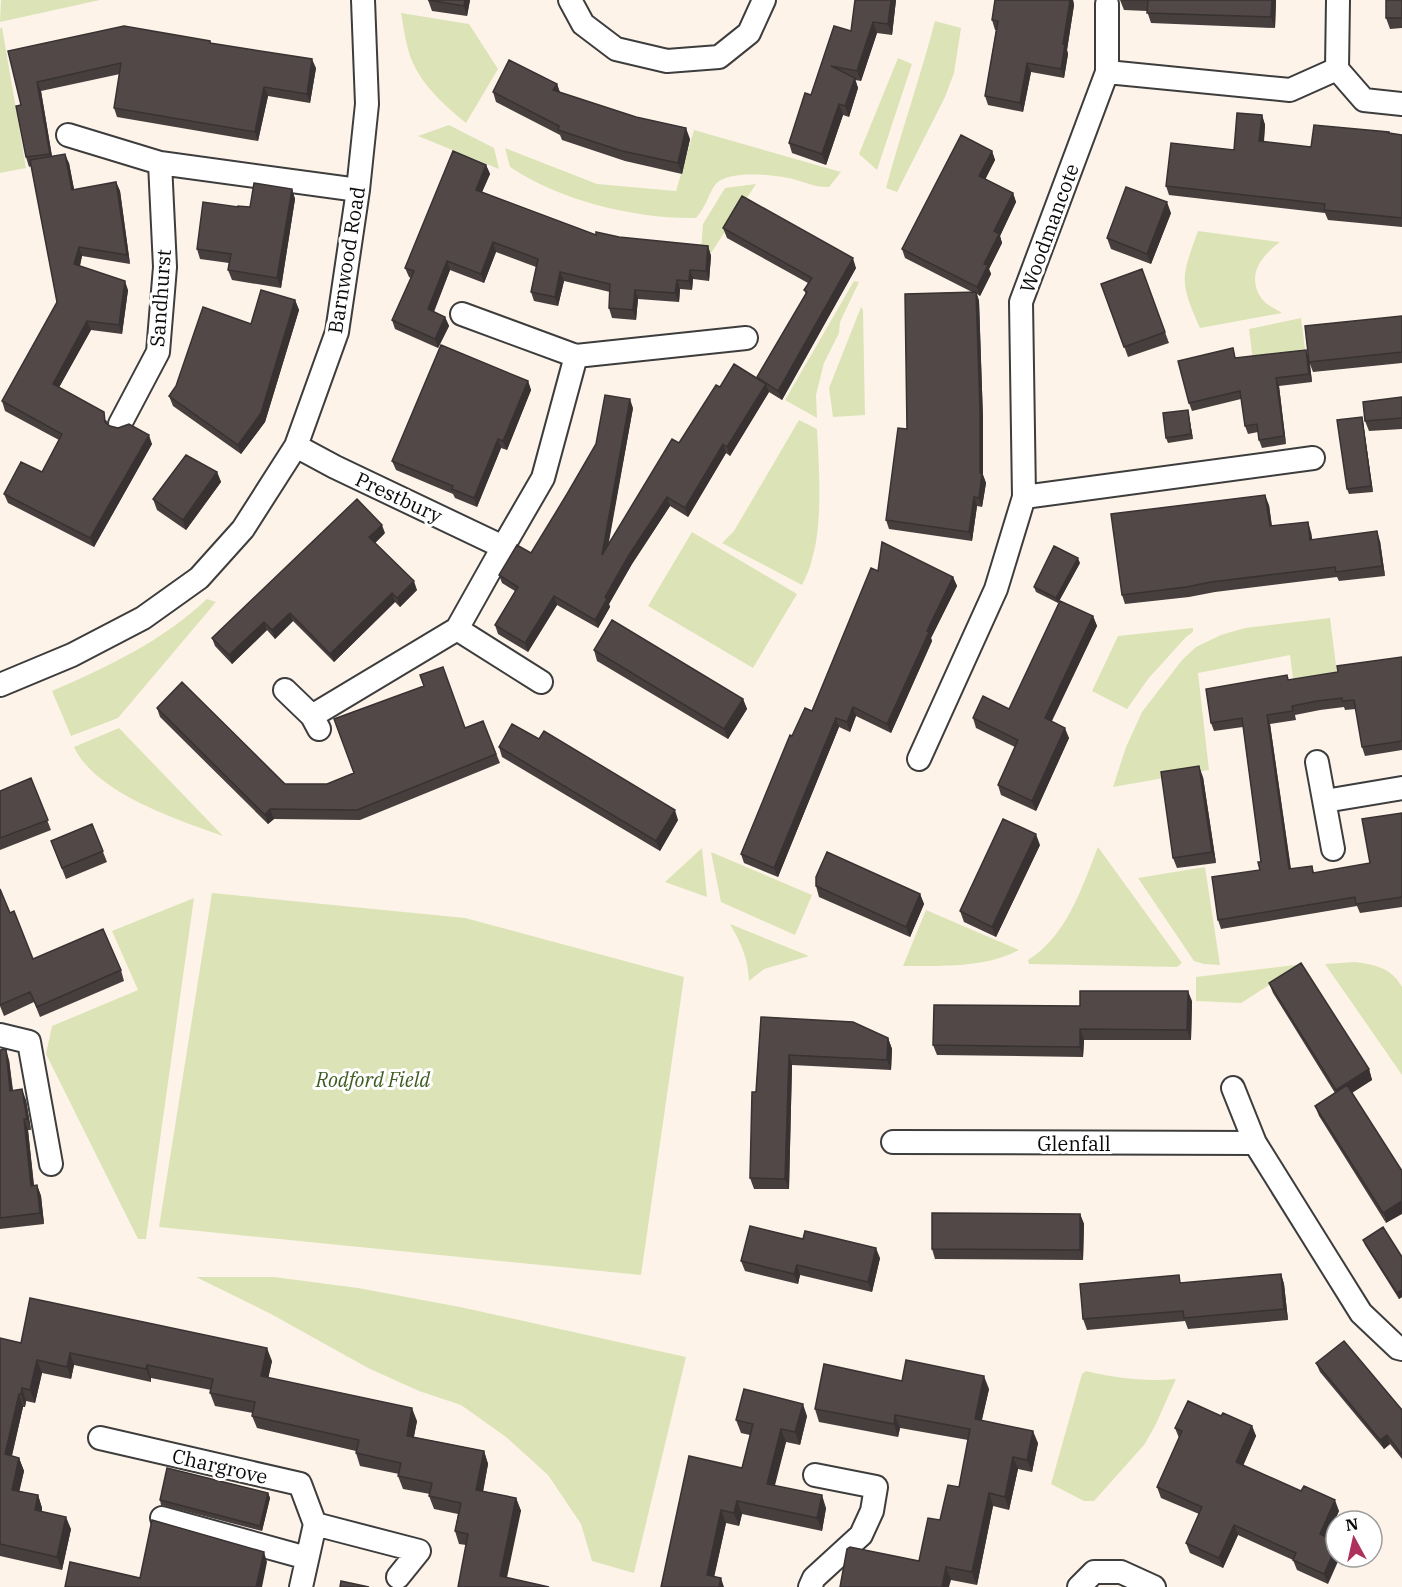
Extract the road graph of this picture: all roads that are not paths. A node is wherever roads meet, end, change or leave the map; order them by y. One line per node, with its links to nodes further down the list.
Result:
1 (363, 0): 11 (street, Barnwood Road)
2 (570, 0): 3 (street)
3 (764, 0)
4 (1338, 0): 6 (street)
5 (1107, 4): 7 (street, Woodmancote)
6 (1337, 69): 7 (street); 8 (street)
7 (1107, 72): 18 (street, Woodmancote)
8 (1402, 104)
9 (68, 135): 10 (street)
10 (160, 163): 11 (street); 15 (street, Sandhurst)
11 (358, 190): 16 (street, Barnwood Road)
12 (462, 314): 14 (street)
13 (746, 338): 14 (street)
14 (576, 356): 19 (street)
15 (120, 424)
16 (296, 446): 19 (street, Prestbury); 22 (street, Barnwood Road)
17 (1313, 458): 18 (street)
18 (1024, 497): 24 (street, Woodmancote)
19 (503, 547): 20 (street)
20 (457, 629): 21 (street); 23 (street)
21 (541, 682)
22 (0, 685)
23 (285, 690)
24 (920, 759)
25 (1317, 762): 27 (street)
26 (1402, 788): 27 (street)
27 (1325, 801): 28 (street)
28 (1333, 849)
29 (0, 1035): 33 (street)
30 (1233, 1088): 32 (street)
31 (893, 1142): 32 (street, Glenfall)
32 (1255, 1143): 34 (street)
33 (51, 1164)
34 (1402, 1349)
35 (100, 1438): 38 (street, Chargrove)
36 (815, 1475): 42 (street)
37 (162, 1518): 39 (street)
38 (315, 1524): 39 (street); 40 (street)
39 (308, 1558): 41 (street)
40 (398, 1577)
41 (301, 1587)
42 (810, 1587)
43 (1079, 1587): 44 (street)
44 (1154, 1587)

